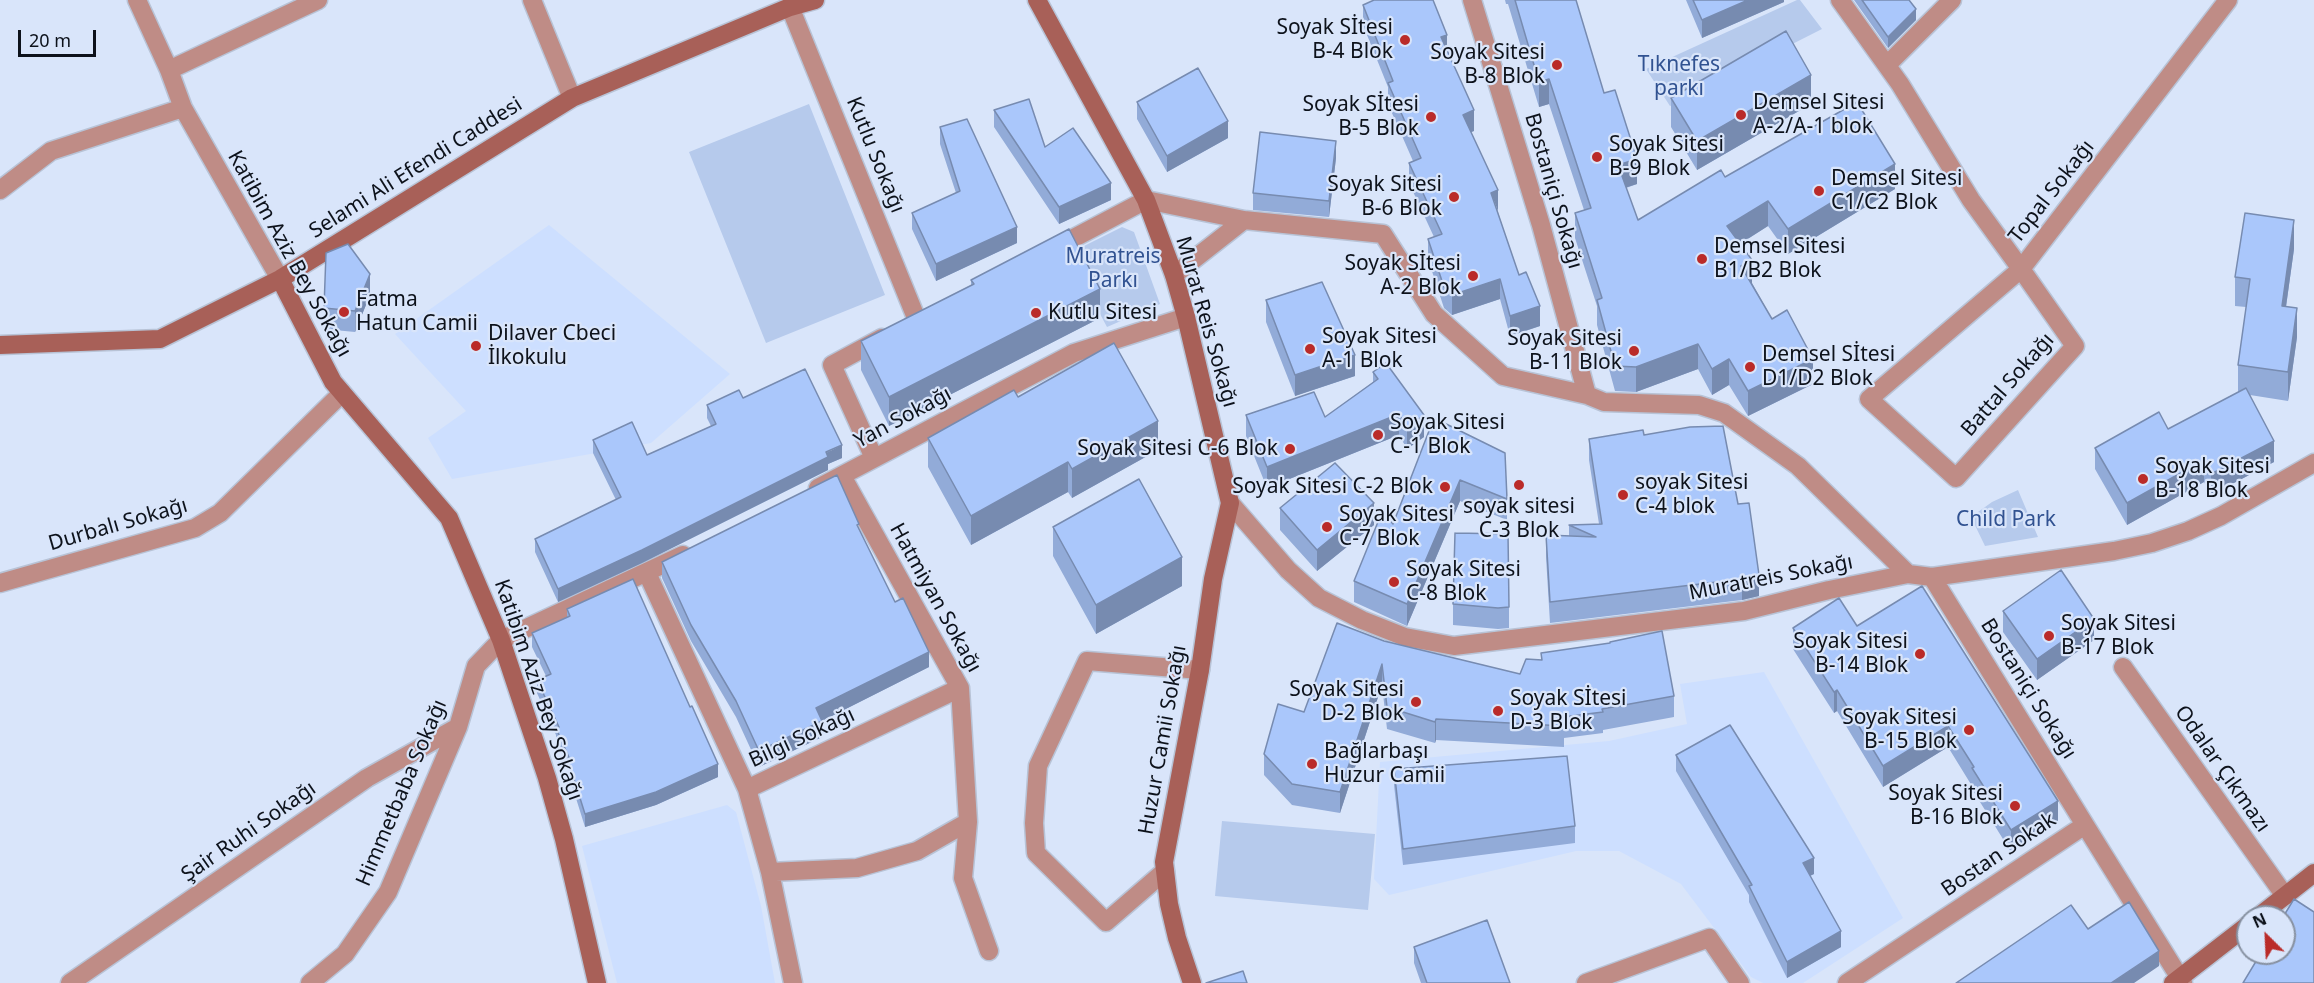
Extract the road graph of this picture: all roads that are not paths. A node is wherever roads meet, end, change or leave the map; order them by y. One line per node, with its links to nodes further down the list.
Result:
1 (137, 0): 12 (street, Katibim Aziz Bey Sokağı)
2 (318, 0): 12 (street)
3 (532, 0): 13 (street)
4 (815, 0): 10 (street, Selami Ali Efendi Caddesi)
5 (1037, 0): 16 (street, Murat Reis Sokağı)
6 (1472, 0): 25 (street, Bostaniçi Sokağı)
7 (1840, 0): 11 (street, Topal Sokağı)
8 (1952, 0): 11 (street)
9 (2228, 0): 19 (street, Topal Sokağı)
10 (790, 7): 13 (street, Selami Ali Efendi Caddesi); 26 (street, Kutlu Sokağı)
11 (1887, 65): 19 (street, Topal Sokağı)
12 (169, 70): 14 (street, Katibim Aziz Bey Sokağı)
13 (572, 98): 21 (street, Selami Ali Efendi Caddesi)
14 (183, 108): 15 (street); 21 (street, Katibim Aziz Bey Sokağı)
15 (0, 190)
16 (1146, 200): 17 (street); 18 (street); 20 (street, Murat Reis Sokağı)
17 (1244, 220): 20 (street); 25 (street)
18 (1042, 255)
19 (2021, 269): 19 (street, Battal Sokağı)
20 (1174, 275): 22 (street, Murat Reis Sokağı)
21 (280, 279): 23 (street, Selami Ali Efendi Caddesi); 24 (street, Katibim Aziz Bey Sokağı)
22 (1186, 317): 26 (street, Yan Sokağı); 30 (street, Murat Reis Sokağı)
23 (0, 345)
24 (342, 393): 35 (street, Durbalı Sokağı); 36 (street, Katibim Aziz Bey Sokağı)
25 (1587, 395): 33 (street)
26 (874, 458): 28 (street, Yan Sokağı)
27 (2314, 463): 34 (street, Muratreis Sokağı)
28 (842, 476): 29 (street, Yan Sokağı); 39 (street, Hatmiyan Sokağı)
29 (801, 496)
30 (1230, 503): 33 (street, Muratreis Sokağı); 38 (street, Huzur Camii Sokağı)
31 (698, 548): 32 (street)
32 (647, 573): 36 (street); 41 (street)
33 (1908, 574): 34 (street, Muratreis Sokağı)
34 (1932, 577): 43 (street, Bostaniçi Sokağı)
35 (0, 583)
36 (501, 640): 40 (street, Himmetbaba Sokağı); 54 (street, Katibim Aziz Bey Sokağı)
37 (2123, 668): 47 (street, Odalar Çıkmazı)
38 (1200, 670): 44 (street, Huzur Camii Sokağı); 44 (street)
39 (960, 688): 41 (street, Bilgi Sokağı); 42 (street, Hatmiyan Sokağı)
40 (458, 727): 52 (street, Şair Ruhi Sokağı); 53 (street, Himmetbaba Sokağı)
41 (747, 789): 45 (street, Bilgi Sokağı)
42 (968, 822): 45 (street); 50 (street, Hatmiyan Sokağı)
43 (2085, 825): 51 (street, Bostan Sokak); 59 (street, Bostan Sokak)
44 (1165, 871): 56 (street, Huzur Camii Sokağı)
45 (770, 872): 55 (street, Bilgi Sokağı)
46 (2314, 873): 47 (street)
47 (2285, 896): 48 (street)
48 (2273, 905)
49 (2236, 935): 51 (street)
50 (989, 951)
51 (2179, 981)
52 (70, 983)
53 (310, 983)
54 (597, 983)
55 (793, 983)
56 (1192, 983)
57 (1586, 983): 58 (street)
58 (1740, 983)
59 (1847, 983)

